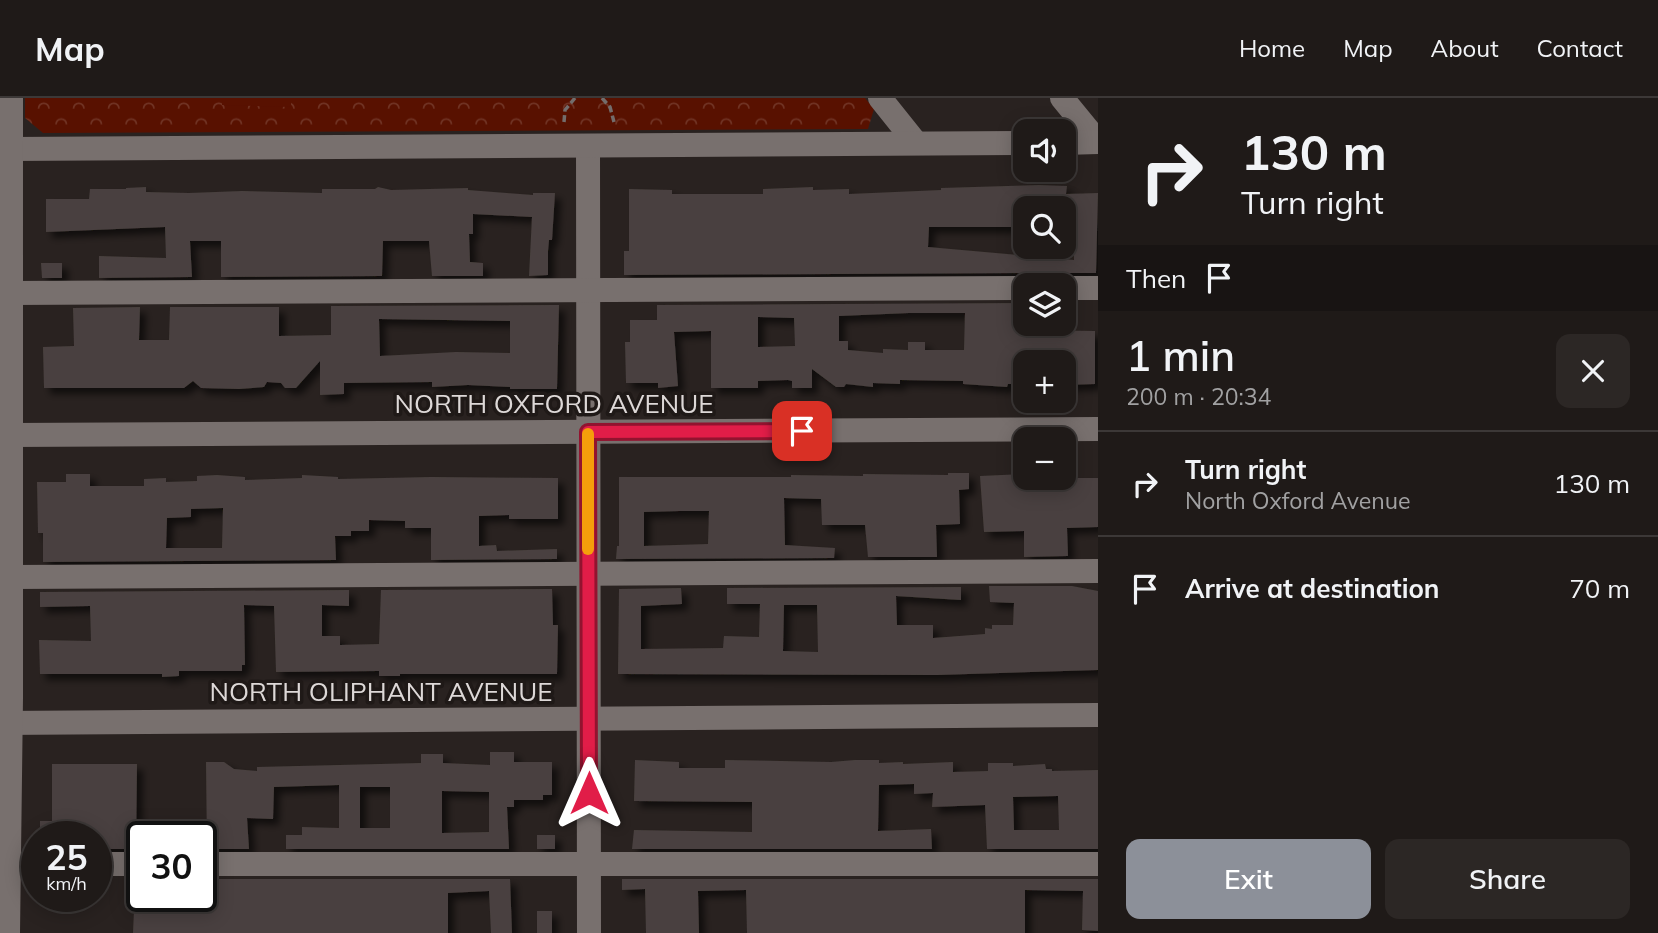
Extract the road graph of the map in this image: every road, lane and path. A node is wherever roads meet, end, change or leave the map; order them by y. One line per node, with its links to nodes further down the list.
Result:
1 (11, 98): 13 (street)
2 (575, 98): 6 (path)
3 (602, 98): 7 (path)
4 (880, 98): 9 (street)
5 (1062, 98): 8 (street)
6 (565, 122)
7 (614, 122)
8 (1098, 142): 11 (street)
9 (916, 143): 10 (street); 12 (street)
10 (1013, 143)
11 (1076, 143)
12 (588, 146): 13 (street); 17 (street)
13 (7, 160): 18 (street)
14 (1013, 288): 17 (street)
15 (1076, 288): 16 (street)
16 (1098, 288)
17 (588, 290): 18 (street); 20 (street)
18 (11, 293): 21 (street)
19 (1098, 429): 20 (street, NORTH OXFORD AVENUE)
20 (588, 432): 21 (street, NORTH OXFORD AVENUE); 23 (street)
21 (11, 435): 24 (street)
22 (1098, 571): 23 (street)
23 (588, 575): 24 (street); 26 (street)
24 (11, 577): 27 (street)
25 (1098, 715): 26 (street, NORTH OLIPHANT AVENUE)
26 (588, 719): 27 (street, NORTH OLIPHANT AVENUE); 28 (street)
27 (6, 723): 29 (street)
28 (589, 862): 31 (street); 32 (street); 34 (street)
29 (9, 864): 30 (street); 33 (street)
30 (21, 864)
31 (217, 864)
32 (1098, 864)
33 (8, 933)
34 (589, 933)

